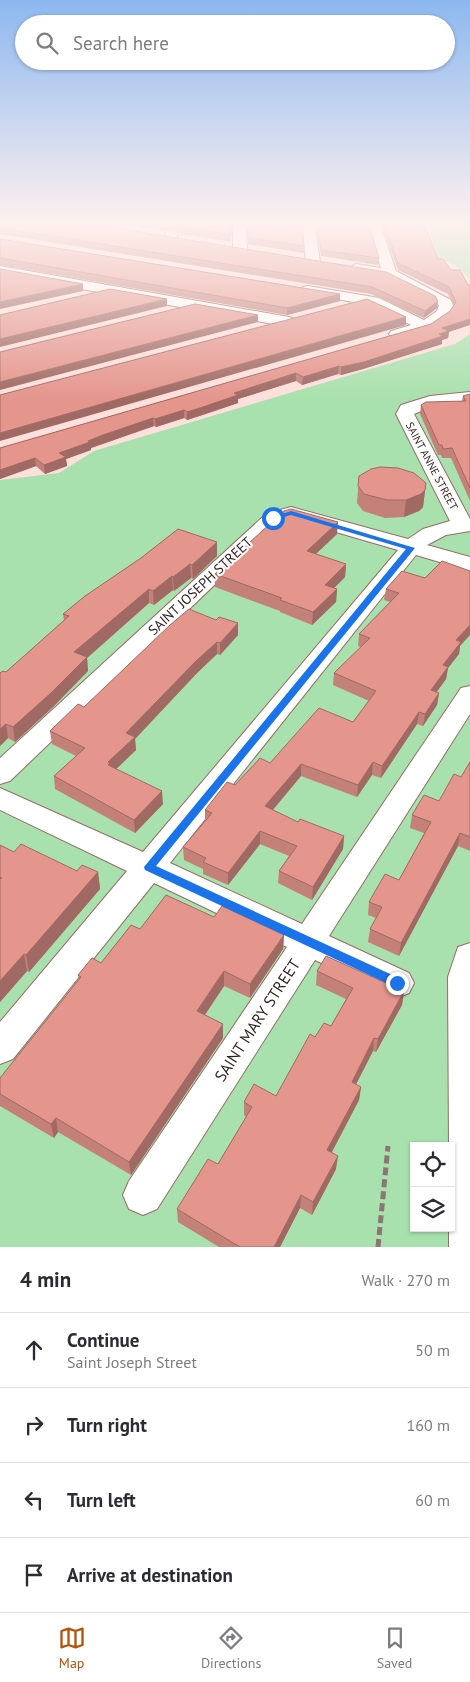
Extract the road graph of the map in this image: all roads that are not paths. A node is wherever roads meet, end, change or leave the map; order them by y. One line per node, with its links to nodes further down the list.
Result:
1 (68, 282): 4 (street)
2 (410, 282): 12 (street)
3 (290, 287): 6 (street)
4 (112, 290): 5 (street); 7 (street)
5 (75, 299)
6 (367, 300): 8 (street); 12 (street)
7 (198, 305): 9 (street); 11 (street)
8 (332, 310)
9 (160, 314)
10 (306, 317): 11 (street)
11 (289, 322): 13 (street)
12 (425, 326): 14 (street)
13 (250, 332)
14 (378, 340)
15 (470, 397): 16 (street, SAINT ANNE STREET)
16 (466, 526): 17 (street)
17 (411, 548): 18 (street, SAINT JOSEPH STREET); 20 (street, SAINT JOSEPH STREET); 22 (street)
18 (470, 564)
19 (470, 694): 23 (street, SAINT MARY STREET)
20 (0, 774)
21 (0, 798): 22 (street)
22 (149, 867): 23 (street); 26 (street)
23 (308, 942): 25 (street); 27 (street, SAINT MARY STREET)
24 (470, 957): 28 (street)
25 (397, 983)
26 (0, 1048)
27 (143, 1195)
28 (470, 1247)

